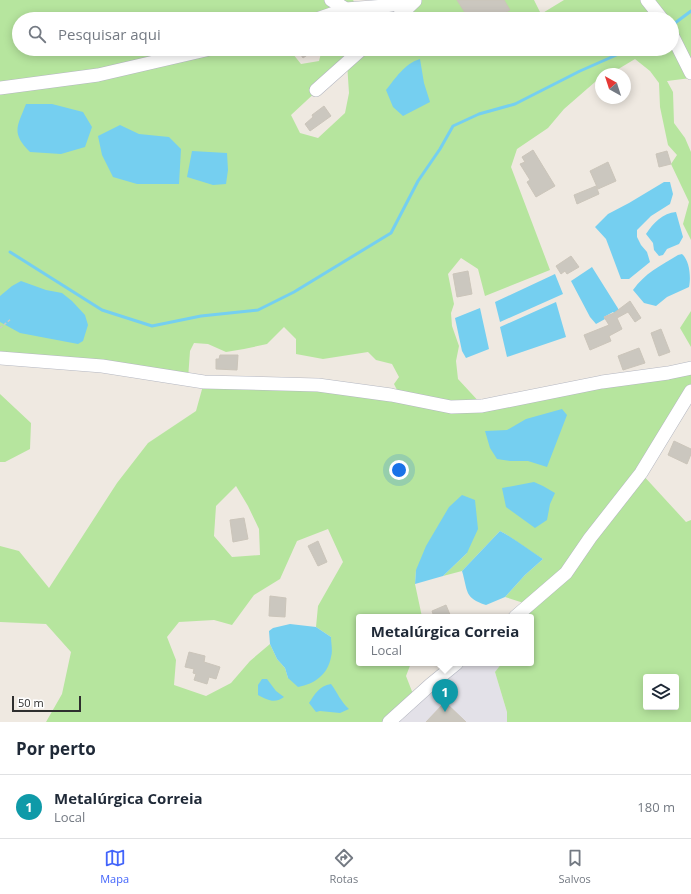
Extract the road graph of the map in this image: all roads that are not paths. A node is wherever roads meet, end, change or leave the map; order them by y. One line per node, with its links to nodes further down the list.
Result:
1 (331, 0): 4 (street)
2 (648, 0): 7 (street)
3 (416, 1): 4 (street); 6 (street)
4 (346, 9): 5 (street)
5 (337, 12)
6 (404, 12)
7 (657, 12)
8 (679, 49): 11 (street)
9 (179, 56): 12 (street)
10 (354, 56): 13 (street)
11 (691, 73)
12 (0, 88)
13 (316, 90)
14 (0, 358): 15 (street)
15 (691, 368)
16 (691, 391): 17 (street)
17 (518, 614)
18 (453, 666): 19 (street)
19 (389, 722)

